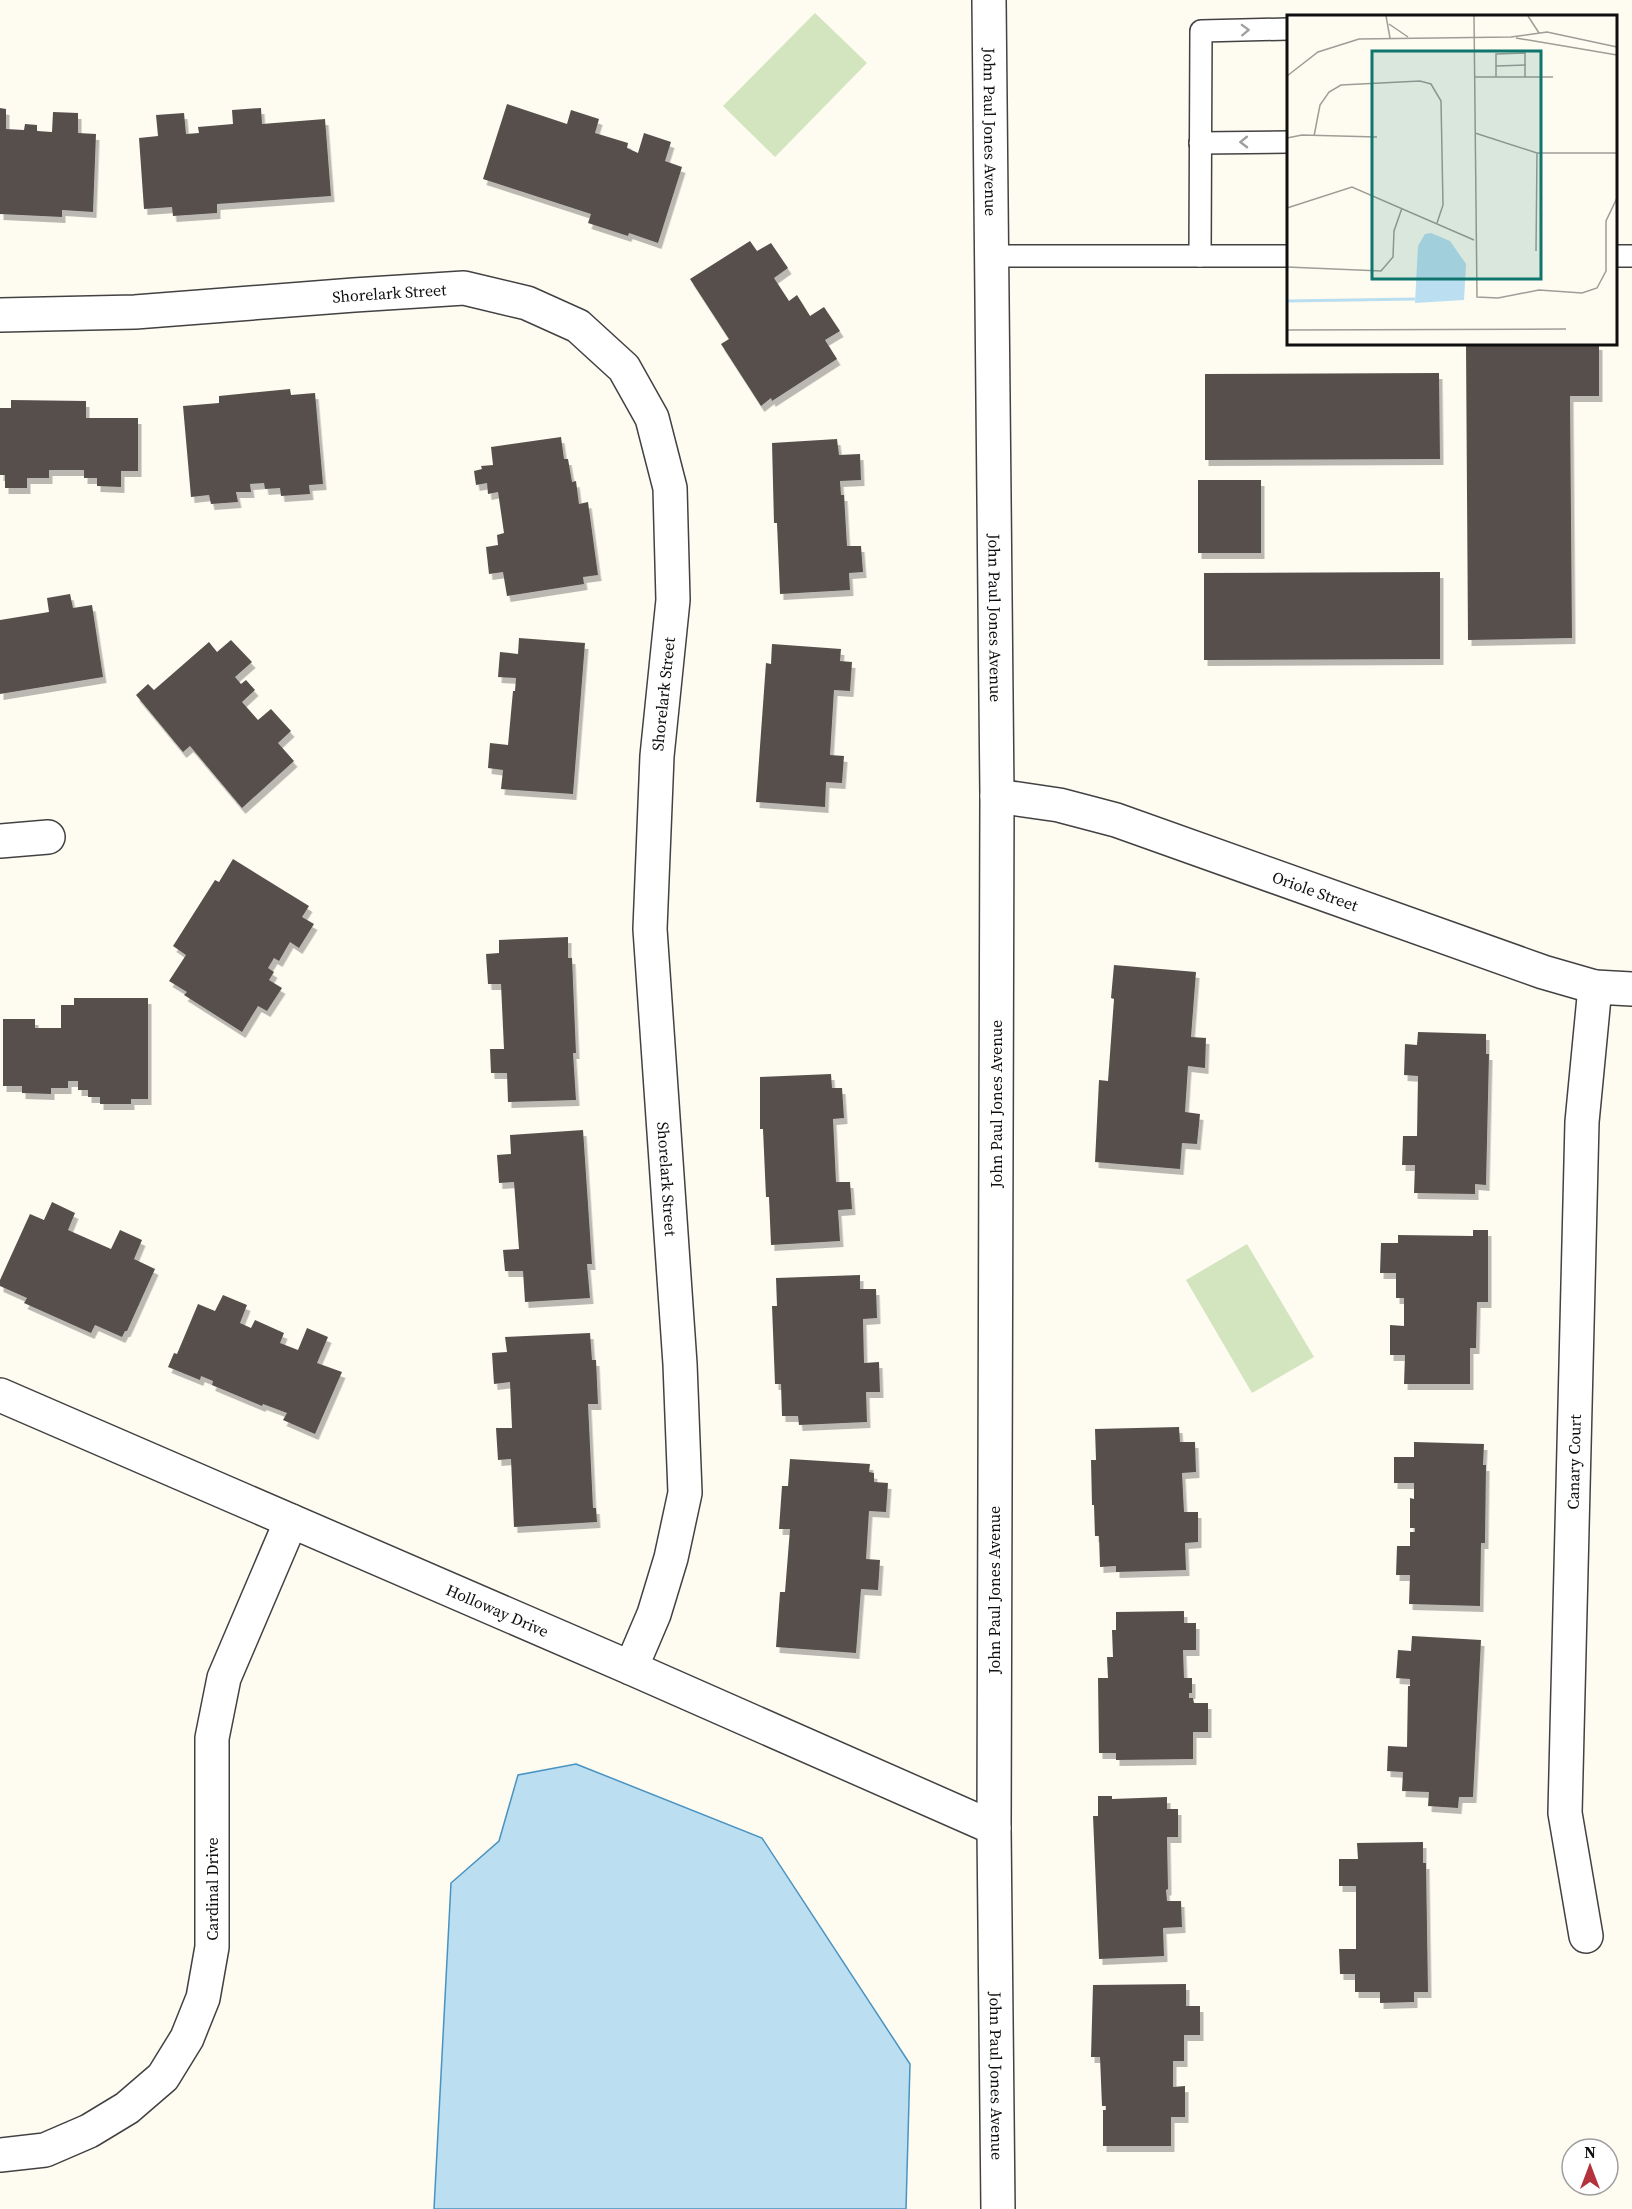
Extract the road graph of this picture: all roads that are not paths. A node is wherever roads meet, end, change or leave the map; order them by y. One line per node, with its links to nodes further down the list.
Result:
1 (989, 0): 5 (street, John Paul Jones Avenue)
2 (1287, 28): 4 (lane, one-way to 2)
3 (1287, 142): 4 (lane, one-way to 4)
4 (1200, 143): 6 (lane)
5 (991, 256): 6 (lane); 9 (street, John Paul Jones Avenue)
6 (1200, 256): 7 (lane)
7 (1287, 256)
8 (0, 315): 16 (street, Shorelark Street)
9 (997, 796): 12 (street, Oriole Street); 17 (street, John Paul Jones Avenue)
10 (48, 837): 11 (street)
11 (0, 841)
12 (1595, 987): 13 (street, Oriole Street); 18 (street, Canary Court)
13 (1632, 989)
14 (0, 1395): 15 (street, Holloway Drive)
15 (291, 1521): 16 (street, Holloway Drive); 19 (street, Cardinal Drive)
16 (631, 1668): 17 (street, Holloway Drive)
17 (994, 1828): 20 (street, John Paul Jones Avenue)
18 (1586, 1936)
19 (0, 2155)
20 (998, 2209)

